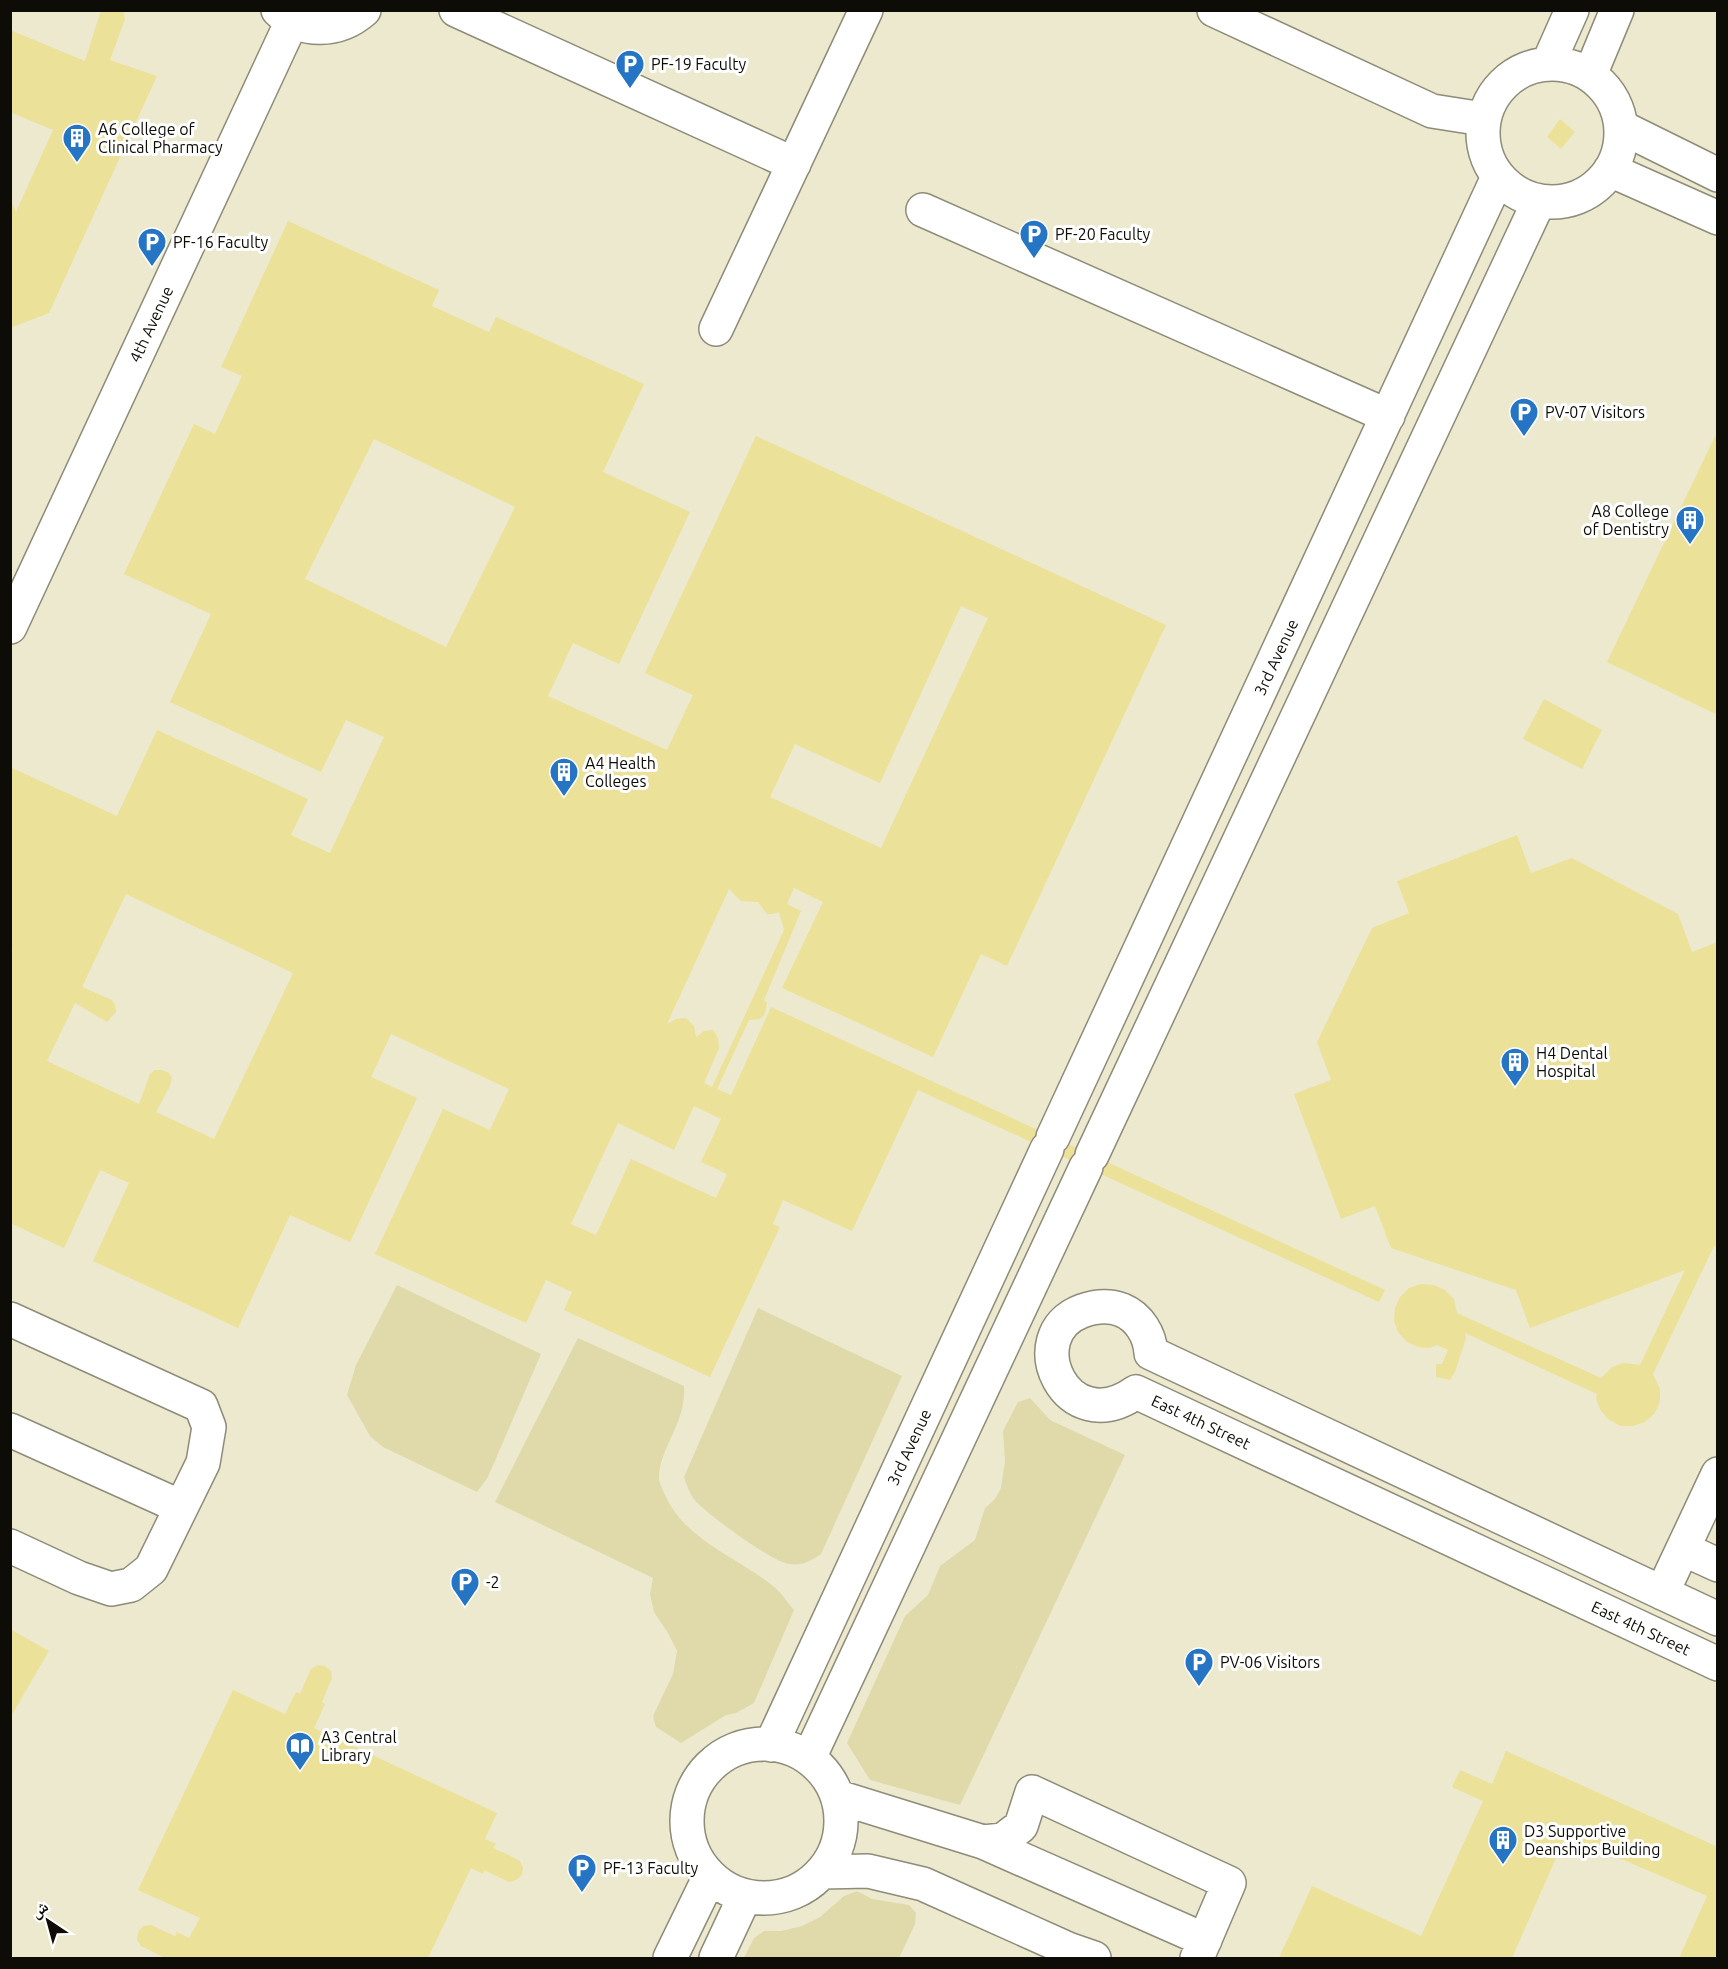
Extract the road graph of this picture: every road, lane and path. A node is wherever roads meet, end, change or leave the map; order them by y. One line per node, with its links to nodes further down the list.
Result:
1 (364, 10): 7 (lane)
2 (456, 10): 13 (lane)
3 (866, 10): 13 (lane)
4 (1214, 10): 8 (lane)
5 (1572, 10): 9 (lane)
6 (1617, 10): 10 (lane)
7 (285, 16): 22 (lane, 4th Avenue)
8 (1261, 20): 11 (lane)
9 (1548, 64): 10 (lane); 11 (lane)
10 (1590, 75): 12 (lane)
11 (1483, 119): 16 (lane)
12 (1621, 127): 14 (lane); 15 (lane)
13 (794, 164): 20 (lane)
14 (1610, 170): 17 (lane); 19 (lane)
15 (1718, 175)
16 (1498, 177): 17 (lane); 21 (lane, 3rd Avenue)
17 (1539, 201): 34 (lane)
18 (922, 210): 21 (lane)
19 (1718, 218)
20 (716, 329)
21 (1388, 416): 33 (lane, 3rd Avenue)
22 (10, 627)
23 (10, 1319): 26 (lane)
24 (10, 1430): 26 (lane)
25 (1718, 1474): 28 (lane)
26 (181, 1507): 27 (lane)
27 (10, 1546)
28 (1683, 1549): 29 (lane); 30 (lane)
29 (1718, 1565)
30 (1662, 1593): 31 (lane, East 4th Street); 32 (lane, East 4th Street)
31 (1718, 1619)
32 (1718, 1664)
33 (771, 1745): 34 (lane); 38 (lane)
34 (809, 1758): 35 (lane)
35 (838, 1797): 36 (lane); 37 (lane)
36 (983, 1842): 40 (lane); 40 (lane)
37 (822, 1872): 39 (lane); 43 (lane)
38 (710, 1876): 39 (lane); 41 (lane)
39 (745, 1896): 42 (lane)
40 (1201, 1949)
41 (670, 1959)
42 (716, 1959)
43 (1094, 1959)

